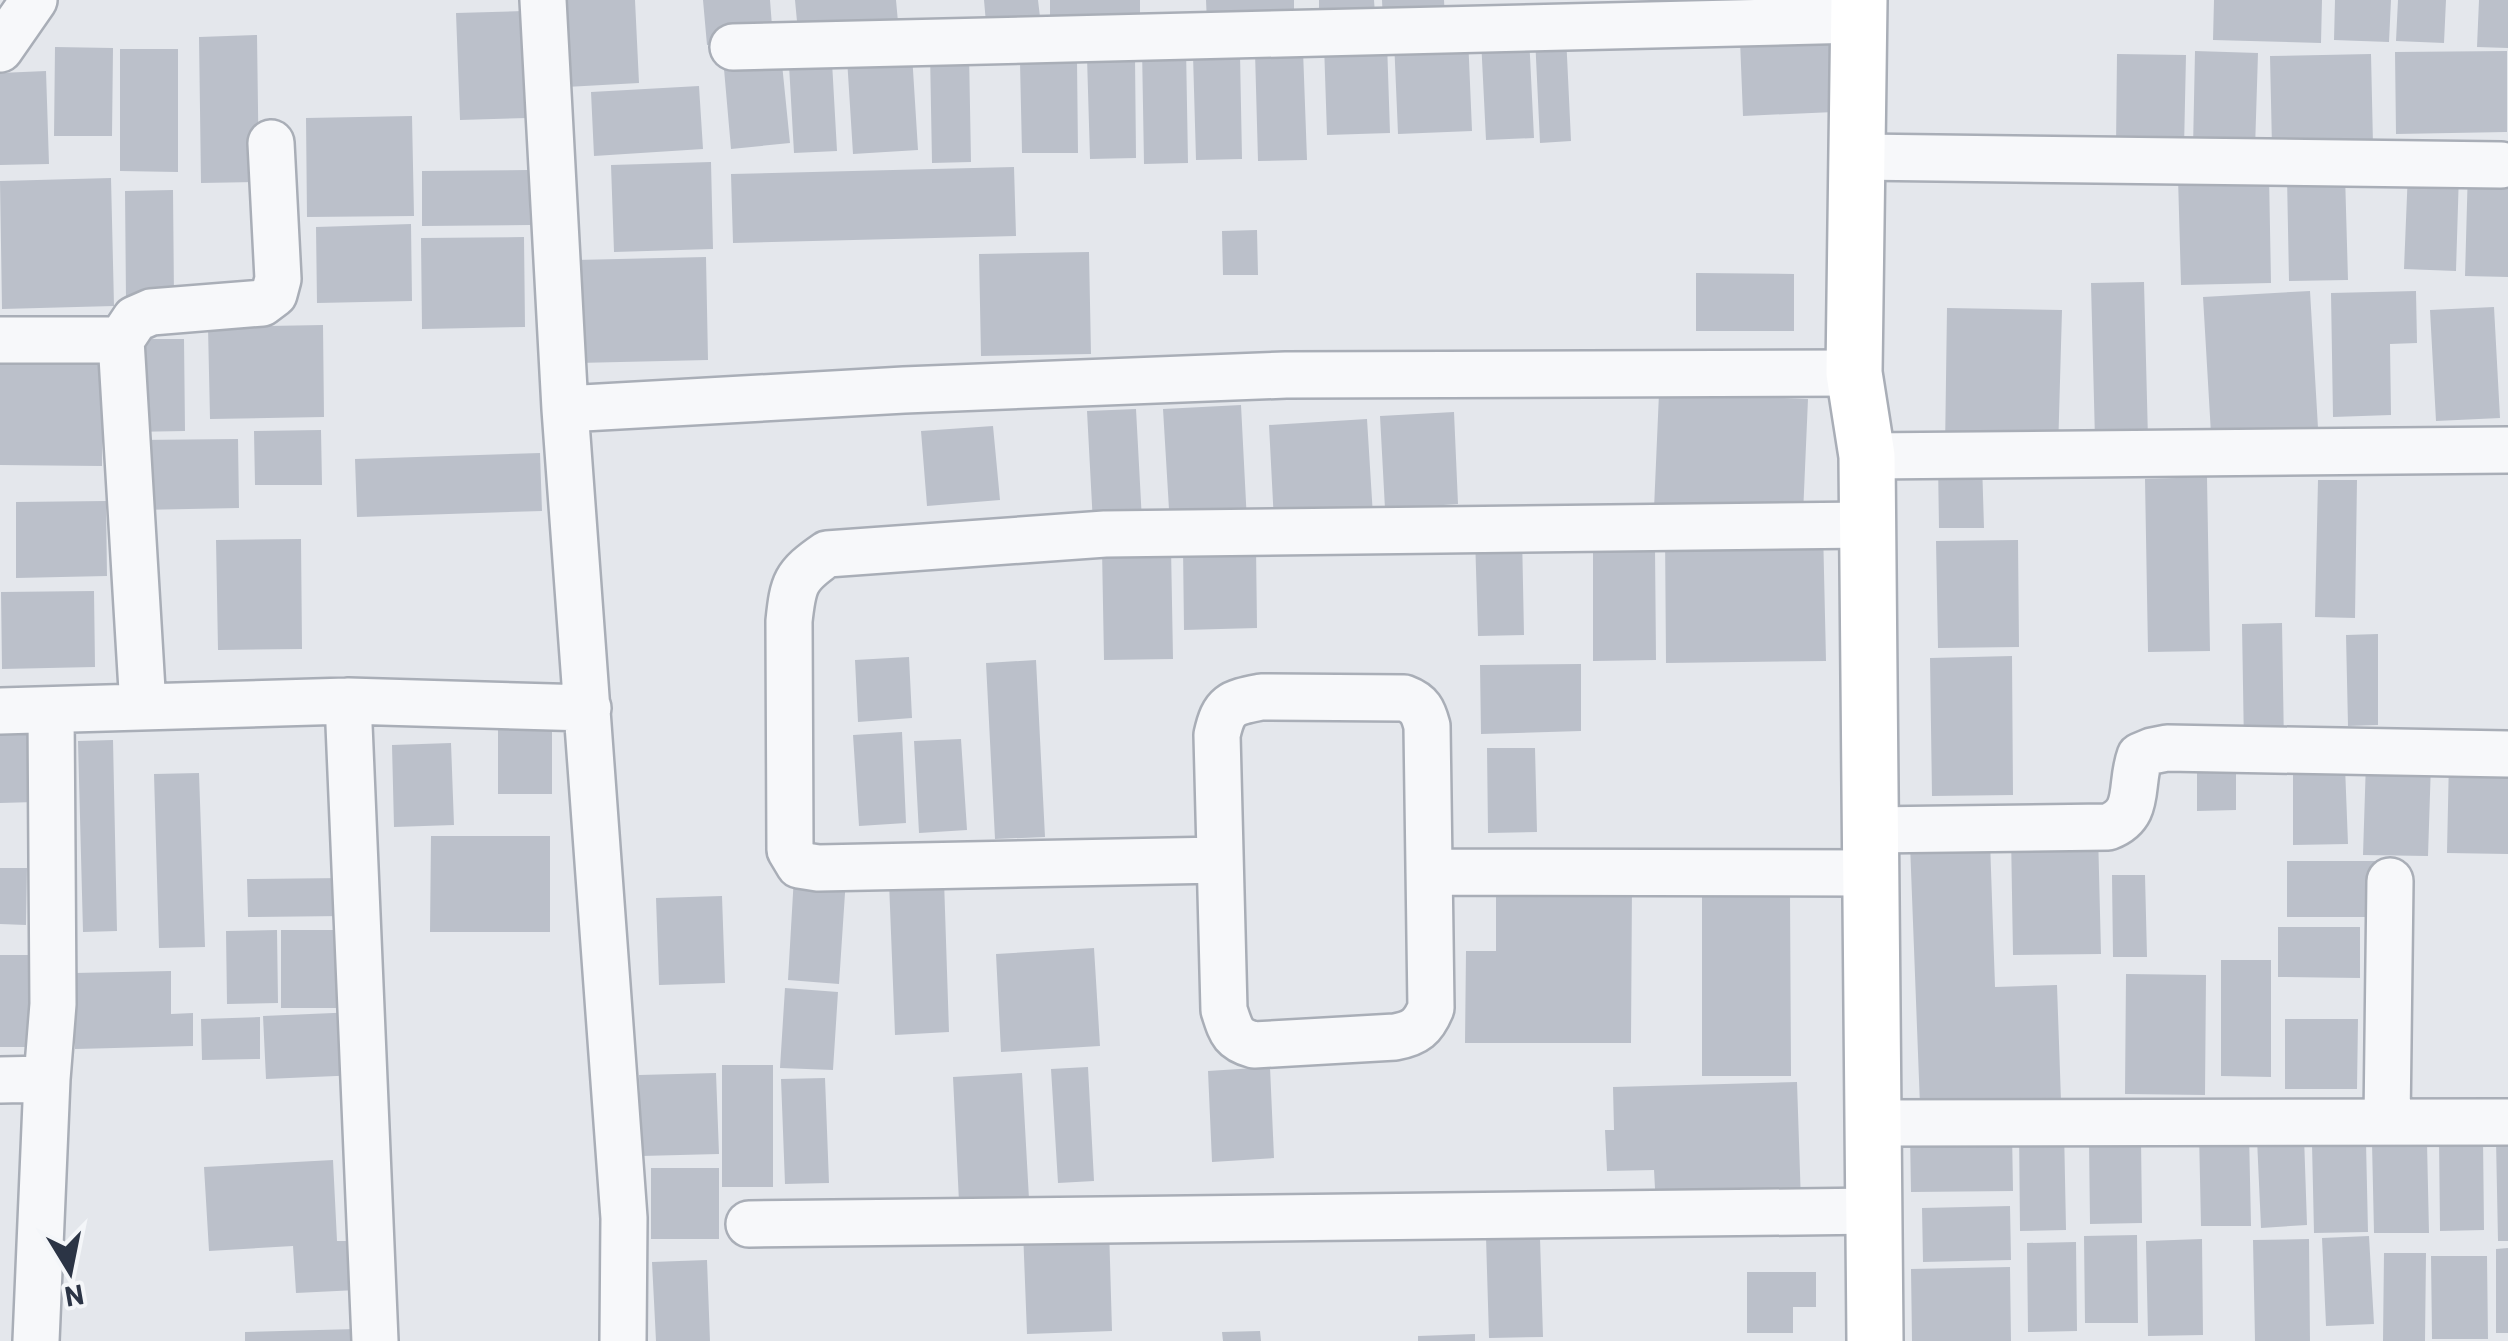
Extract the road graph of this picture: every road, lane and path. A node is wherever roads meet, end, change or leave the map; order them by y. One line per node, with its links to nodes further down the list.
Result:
1 (34, 0): 5 (street)
2 (543, 0): 12 (street)
3 (1859, 10): 4 (street); 7 (street)
4 (733, 47)
5 (0, 49)
6 (271, 143): 10 (street)
7 (1859, 157): 8 (street); 11 (street)
8 (2501, 164)
9 (0, 340): 10 (street)
10 (122, 340): 17 (street)
11 (1854, 373): 12 (street); 14 (street)
12 (565, 409): 18 (street)
13 (2508, 450): 14 (street)
14 (1867, 456): 15 (street)
15 (1867, 525): 22 (street); 23 (street)
16 (348, 701): 17 (street); 18 (street); 34 (street)
17 (144, 708): 19 (street)
18 (588, 708): 35 (street)
19 (50, 710): 20 (street); 26 (street)
20 (0, 711)
21 (2508, 754): 22 (street)
22 (1870, 851): 24 (street); 30 (street)
23 (1220, 860): 24 (street); 24 (street)
24 (1429, 872)
25 (2390, 881): 28 (street)
26 (46, 1079): 27 (street); 33 (street)
27 (0, 1080)
28 (2387, 1122): 29 (street); 30 (street)
29 (2508, 1122)
30 (1871, 1123): 31 (street)
31 (1876, 1212): 32 (street); 36 (street)
32 (748, 1224)
33 (36, 1341)
34 (375, 1341)
35 (623, 1341)
36 (1875, 1341)

